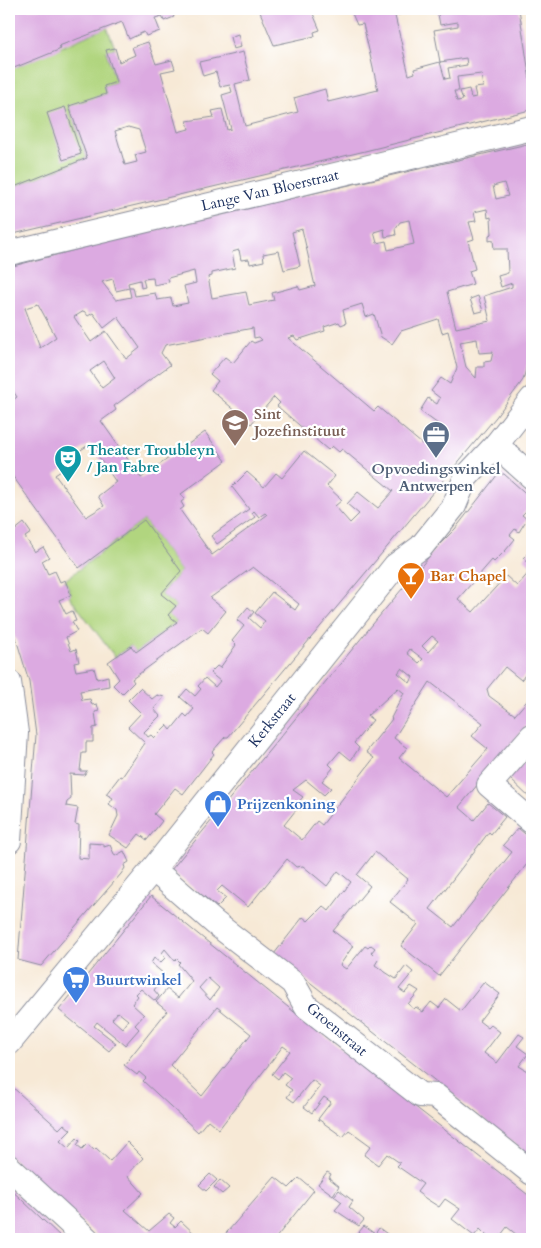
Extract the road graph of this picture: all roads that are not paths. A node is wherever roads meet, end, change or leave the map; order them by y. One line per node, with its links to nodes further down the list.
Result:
1 (532, 128): 2 (street, Lange Van Bloerstraat)
2 (9, 253)
3 (532, 399): 4 (street, Kerkstraat)
4 (496, 445): 5 (street); 10 (street, Kerkstraat)
5 (532, 477)
6 (9, 682): 9 (street)
7 (532, 736): 8 (street)
8 (532, 822)
9 (9, 841)
10 (152, 870): 11 (street, Kerkstraat); 13 (street, Groenstraat)
11 (9, 1043)
12 (9, 1167): 14 (street)
13 (532, 1173)
14 (87, 1239)

